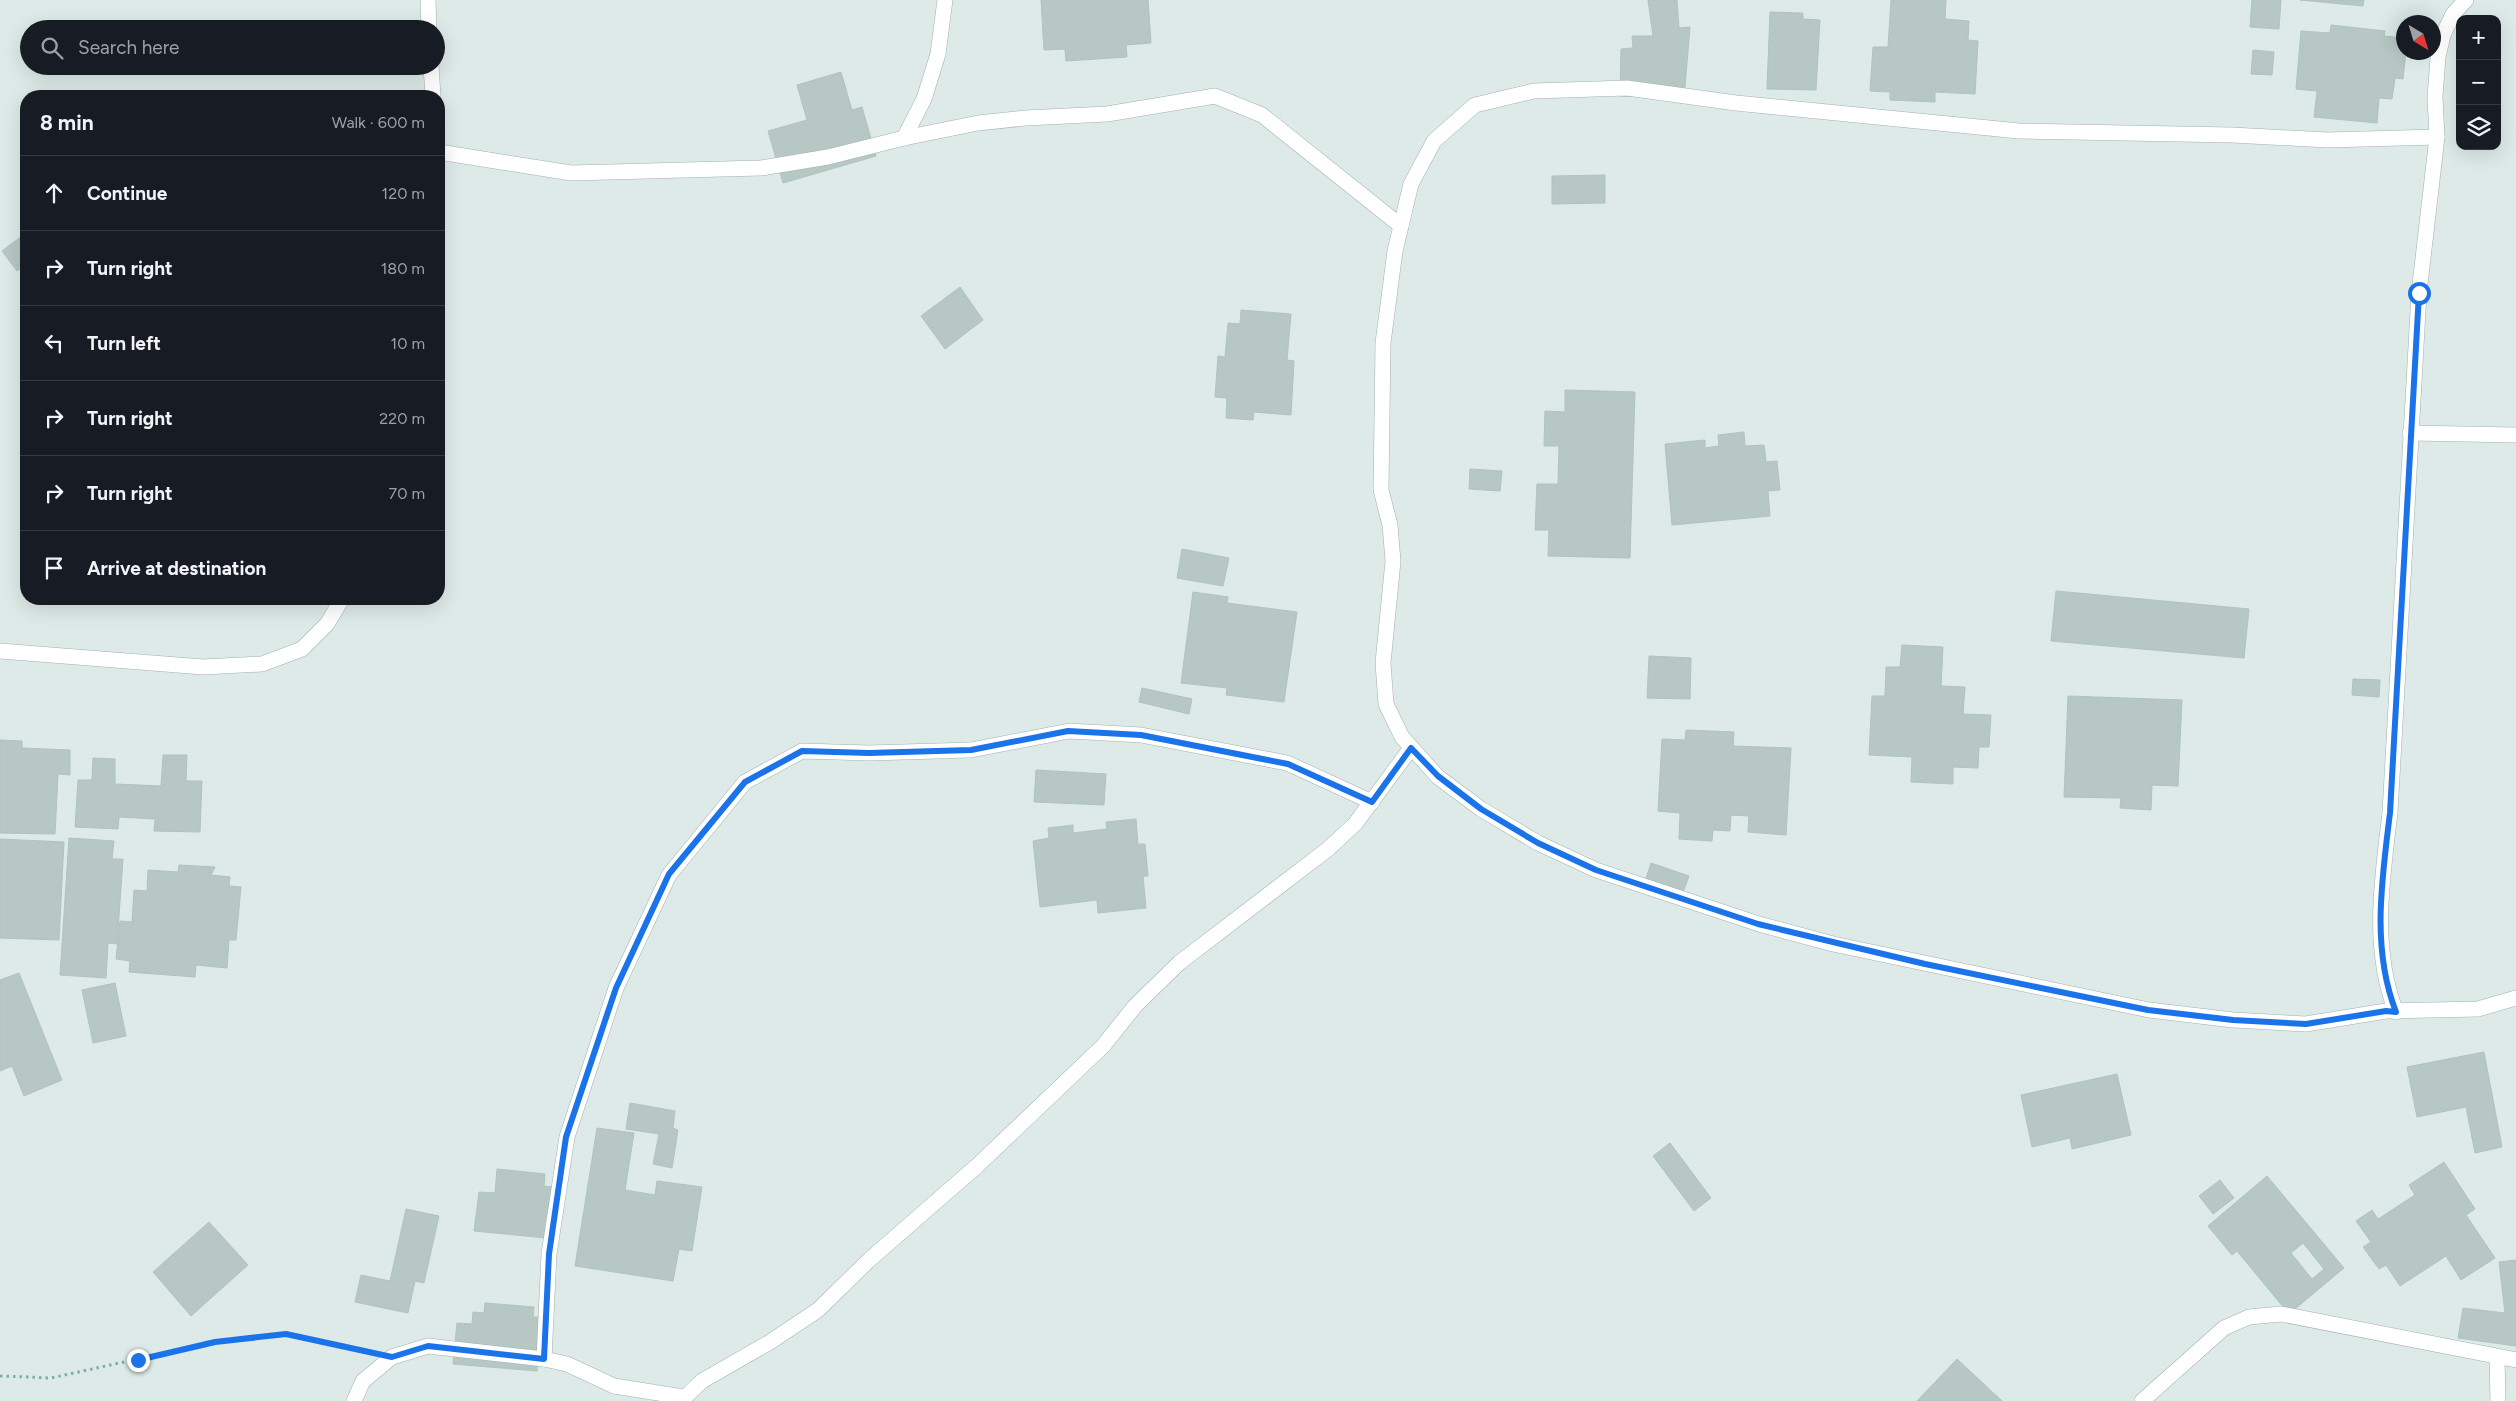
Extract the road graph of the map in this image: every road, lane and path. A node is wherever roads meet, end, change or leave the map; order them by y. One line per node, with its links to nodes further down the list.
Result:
1 (428, 0): 4 (street)
2 (945, 0): 8 (street)
3 (2466, 0): 7 (street)
4 (429, 20)
5 (432, 75): 6 (street)
6 (433, 90)
7 (2437, 137): 10 (street); 11 (street)
8 (904, 138): 9 (street); 10 (street)
9 (445, 153)
10 (1401, 226): 15 (street)
11 (2410, 433): 12 (street); 18 (street)
12 (2516, 435)
13 (338, 605): 14 (street)
14 (0, 650)
15 (1411, 748): 16 (street); 18 (street)
16 (1372, 802): 21 (street); 24 (street)
17 (2516, 998): 18 (street)
18 (2396, 1012)
19 (392, 1357): 21 (street); 23 (path); 25 (street)
20 (2497, 1358): 22 (street); 26 (street); 27 (street)
21 (544, 1359): 24 (street)
22 (2516, 1360)
23 (0, 1376)
24 (682, 1399)
25 (354, 1401)
26 (2142, 1401)
27 (2498, 1401)

